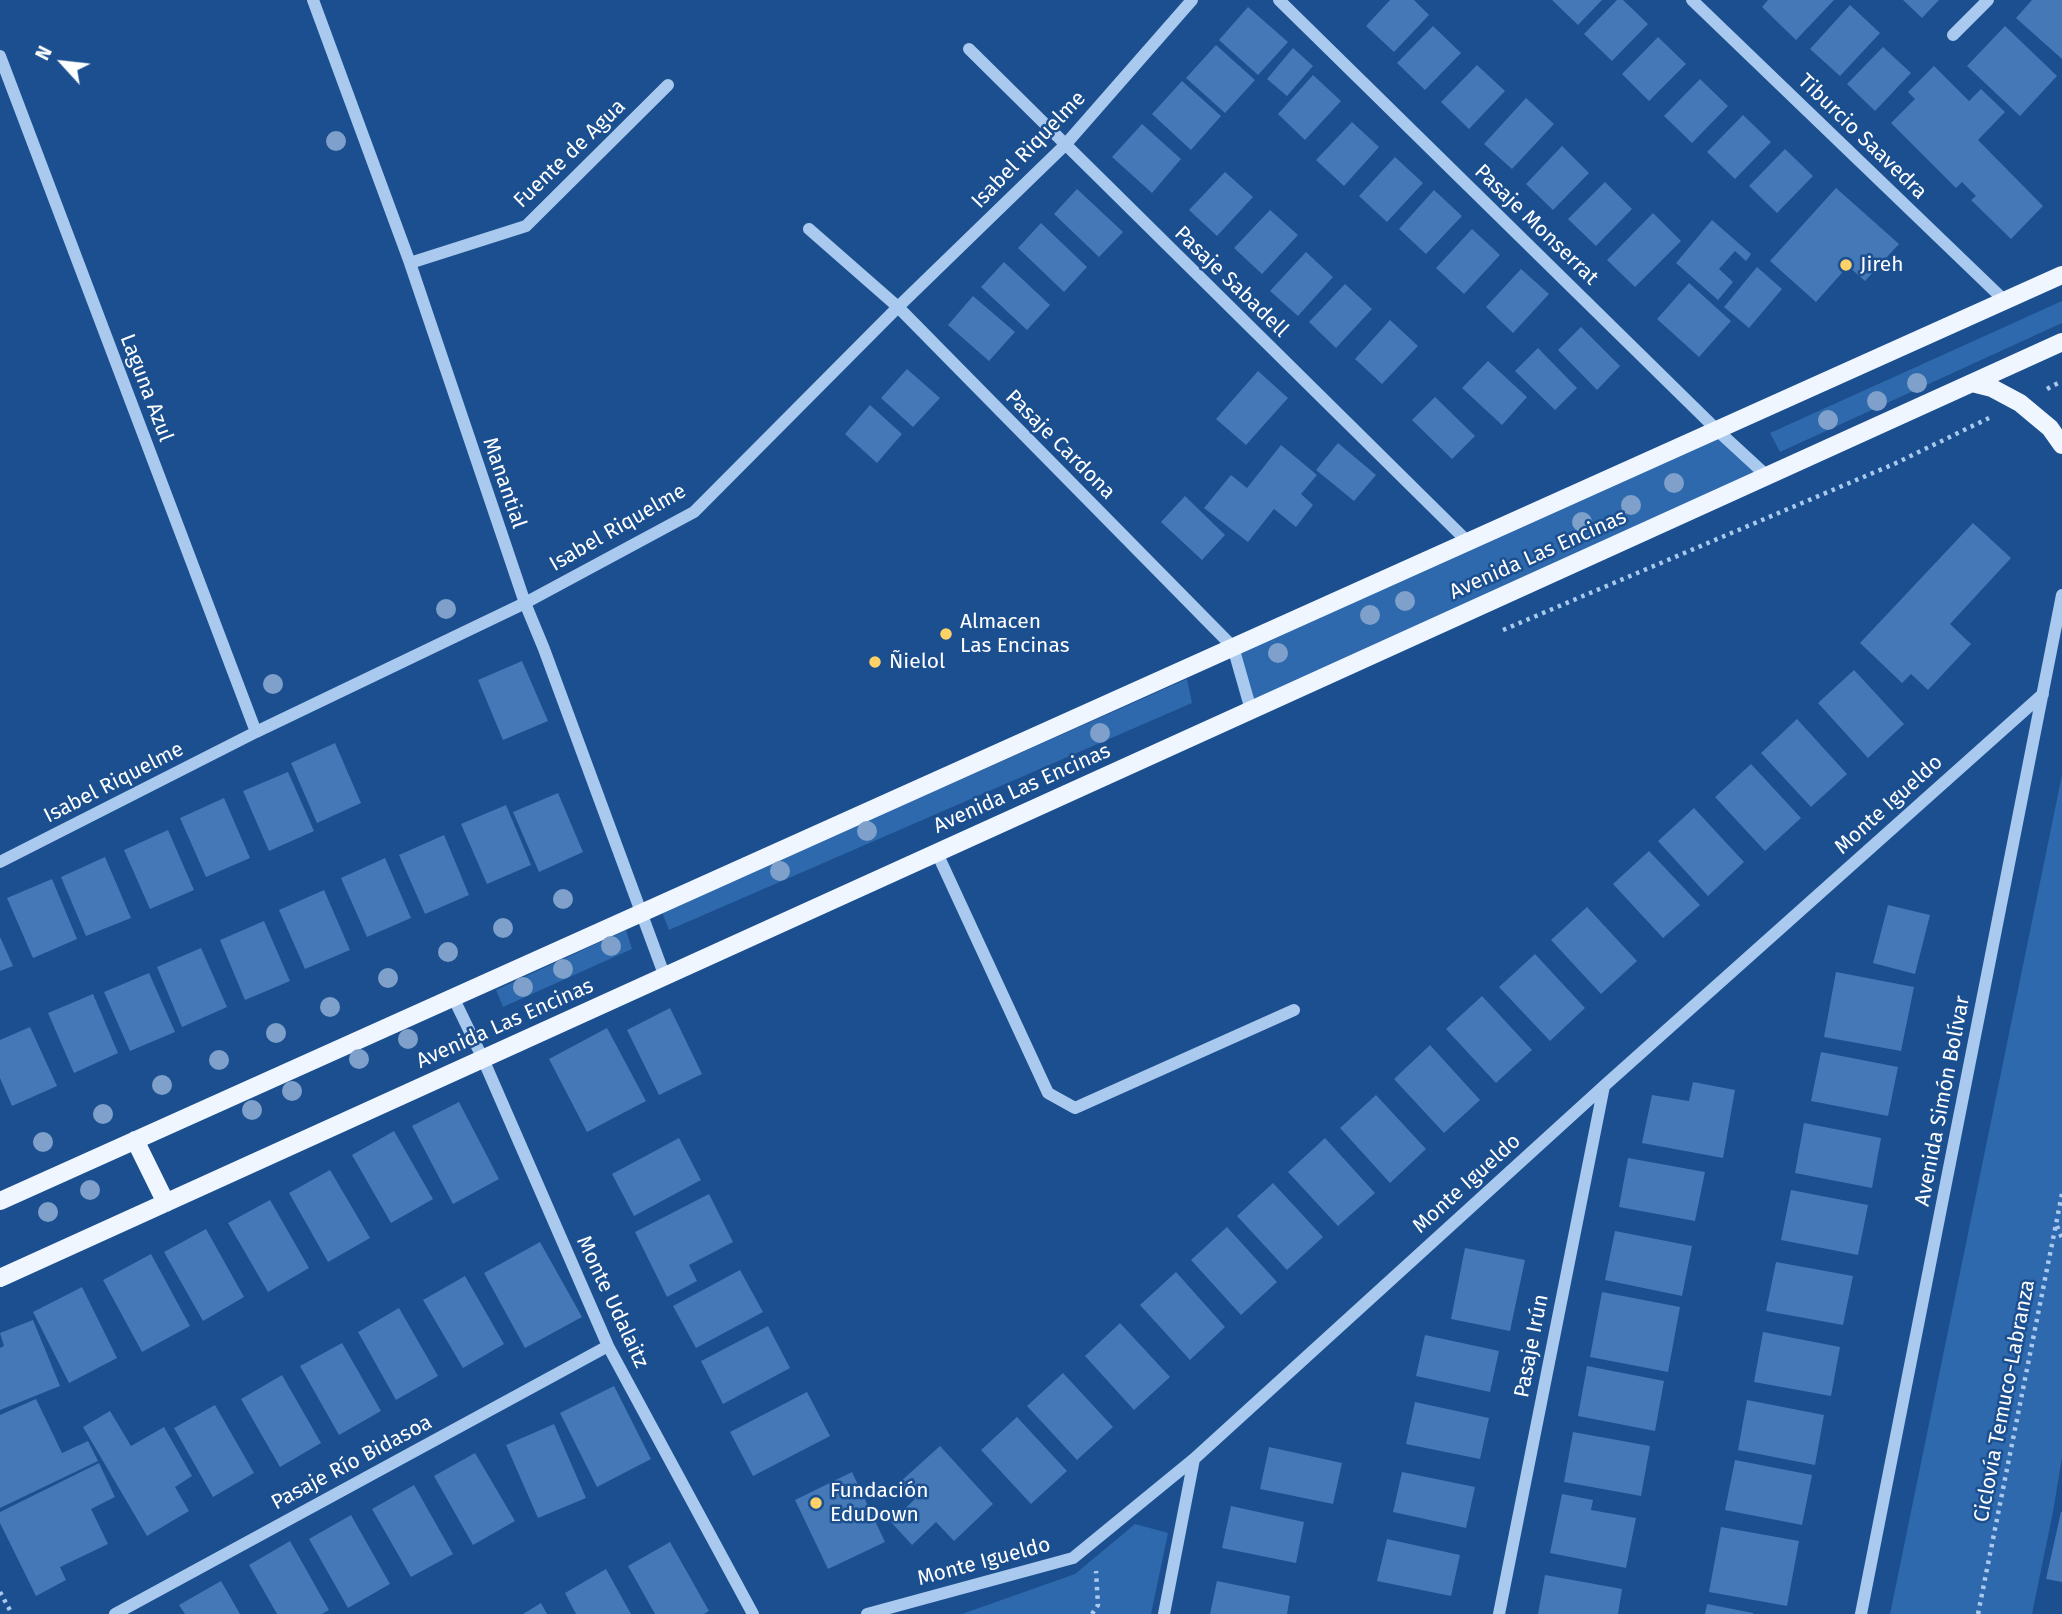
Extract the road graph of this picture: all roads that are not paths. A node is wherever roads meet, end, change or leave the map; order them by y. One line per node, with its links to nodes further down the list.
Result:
1 (313, 0): 12 (street, Manantial)
2 (1192, 0): 10 (street, Isabel Riquelme)
3 (1279, 0): 18 (street, Pasaje Monserrat)
4 (1692, 0): 14 (street, Tiburcio Saavedra)
5 (1988, 0): 6 (street)
6 (1953, 35)
7 (969, 49): 10 (street, Pasaje Sabadell)
8 (0, 56): 27 (street, Laguna Azul)
9 (668, 85): 12 (street, Fuente de Agua)
10 (1065, 145): 15 (street, Isabel Riquelme); 21 (street, Pasaje Sabadell)
11 (808, 229): 15 (street, Pasaje Cardona)
12 (410, 263): 23 (street, Manantial)
13 (2062, 275): 14 (main road, Avenida Las Encinas)
14 (2005, 301): 18 (main road, Avenida Las Encinas)
15 (898, 307): 23 (street, Isabel Riquelme); 24 (street, Pasaje Cardona)
16 (2062, 342): 17 (main road, Avenida Las Encinas)
17 (1972, 383): 19 (main road); 20 (main road, Avenida Las Encinas)
18 (1717, 430): 20 (street, Pasaje Monserrat); 21 (main road, Avenida Las Encinas)
19 (2062, 446)
20 (1767, 476): 26 (main road, Avenida Las Encinas)
21 (1468, 542): 24 (main road, Avenida Las Encinas)
22 (2062, 595): 25 (street, Avenida Simón Bolívar)
23 (524, 603): 27 (street, Isabel Riquelme); 30 (street, Manantial)
24 (1233, 647): 26 (street, Pasaje Cardona); 30 (main road, Avenida Las Encinas)
25 (2043, 694): 35 (street, Monte Igueldo); 47 (street, Avenida Simón Bolívar)
26 (1251, 710): 28 (main road, Avenida Las Encinas)
27 (256, 733): 29 (street, Isabel Riquelme)
28 (937, 853): 31 (main road, Avenida Las Encinas); 33 (street)
29 (0, 862)
30 (642, 912): 31 (street, Manantial); 32 (main road, Avenida Las Encinas)
31 (665, 976): 34 (main road, Avenida Las Encinas)
32 (453, 997): 34 (street, Monte Udalaitz); 36 (main road, Avenida Las Encinas)
33 (1294, 1010)
34 (483, 1059): 38 (main road, Avenida Las Encinas); 40 (street, Monte Udalaitz)
35 (1604, 1086): 41 (street, Monte Igueldo); 46 (street, Pasaje Irún)
36 (135, 1140): 37 (main road, Avenida Las Encinas); 38 (main road)
37 (0, 1201)
38 (166, 1203): 39 (main road, Avenida Las Encinas)
39 (0, 1278)
40 (608, 1346): 42 (street, Pasaje Río Bidasoa); 43 (street, Monte Udalaitz)
41 (1194, 1459): 44 (street, Monte Igueldo); 45 (street)
42 (114, 1614)
43 (753, 1614)
44 (867, 1614)
45 (1164, 1614)
46 (1499, 1614)
47 (1861, 1614)

